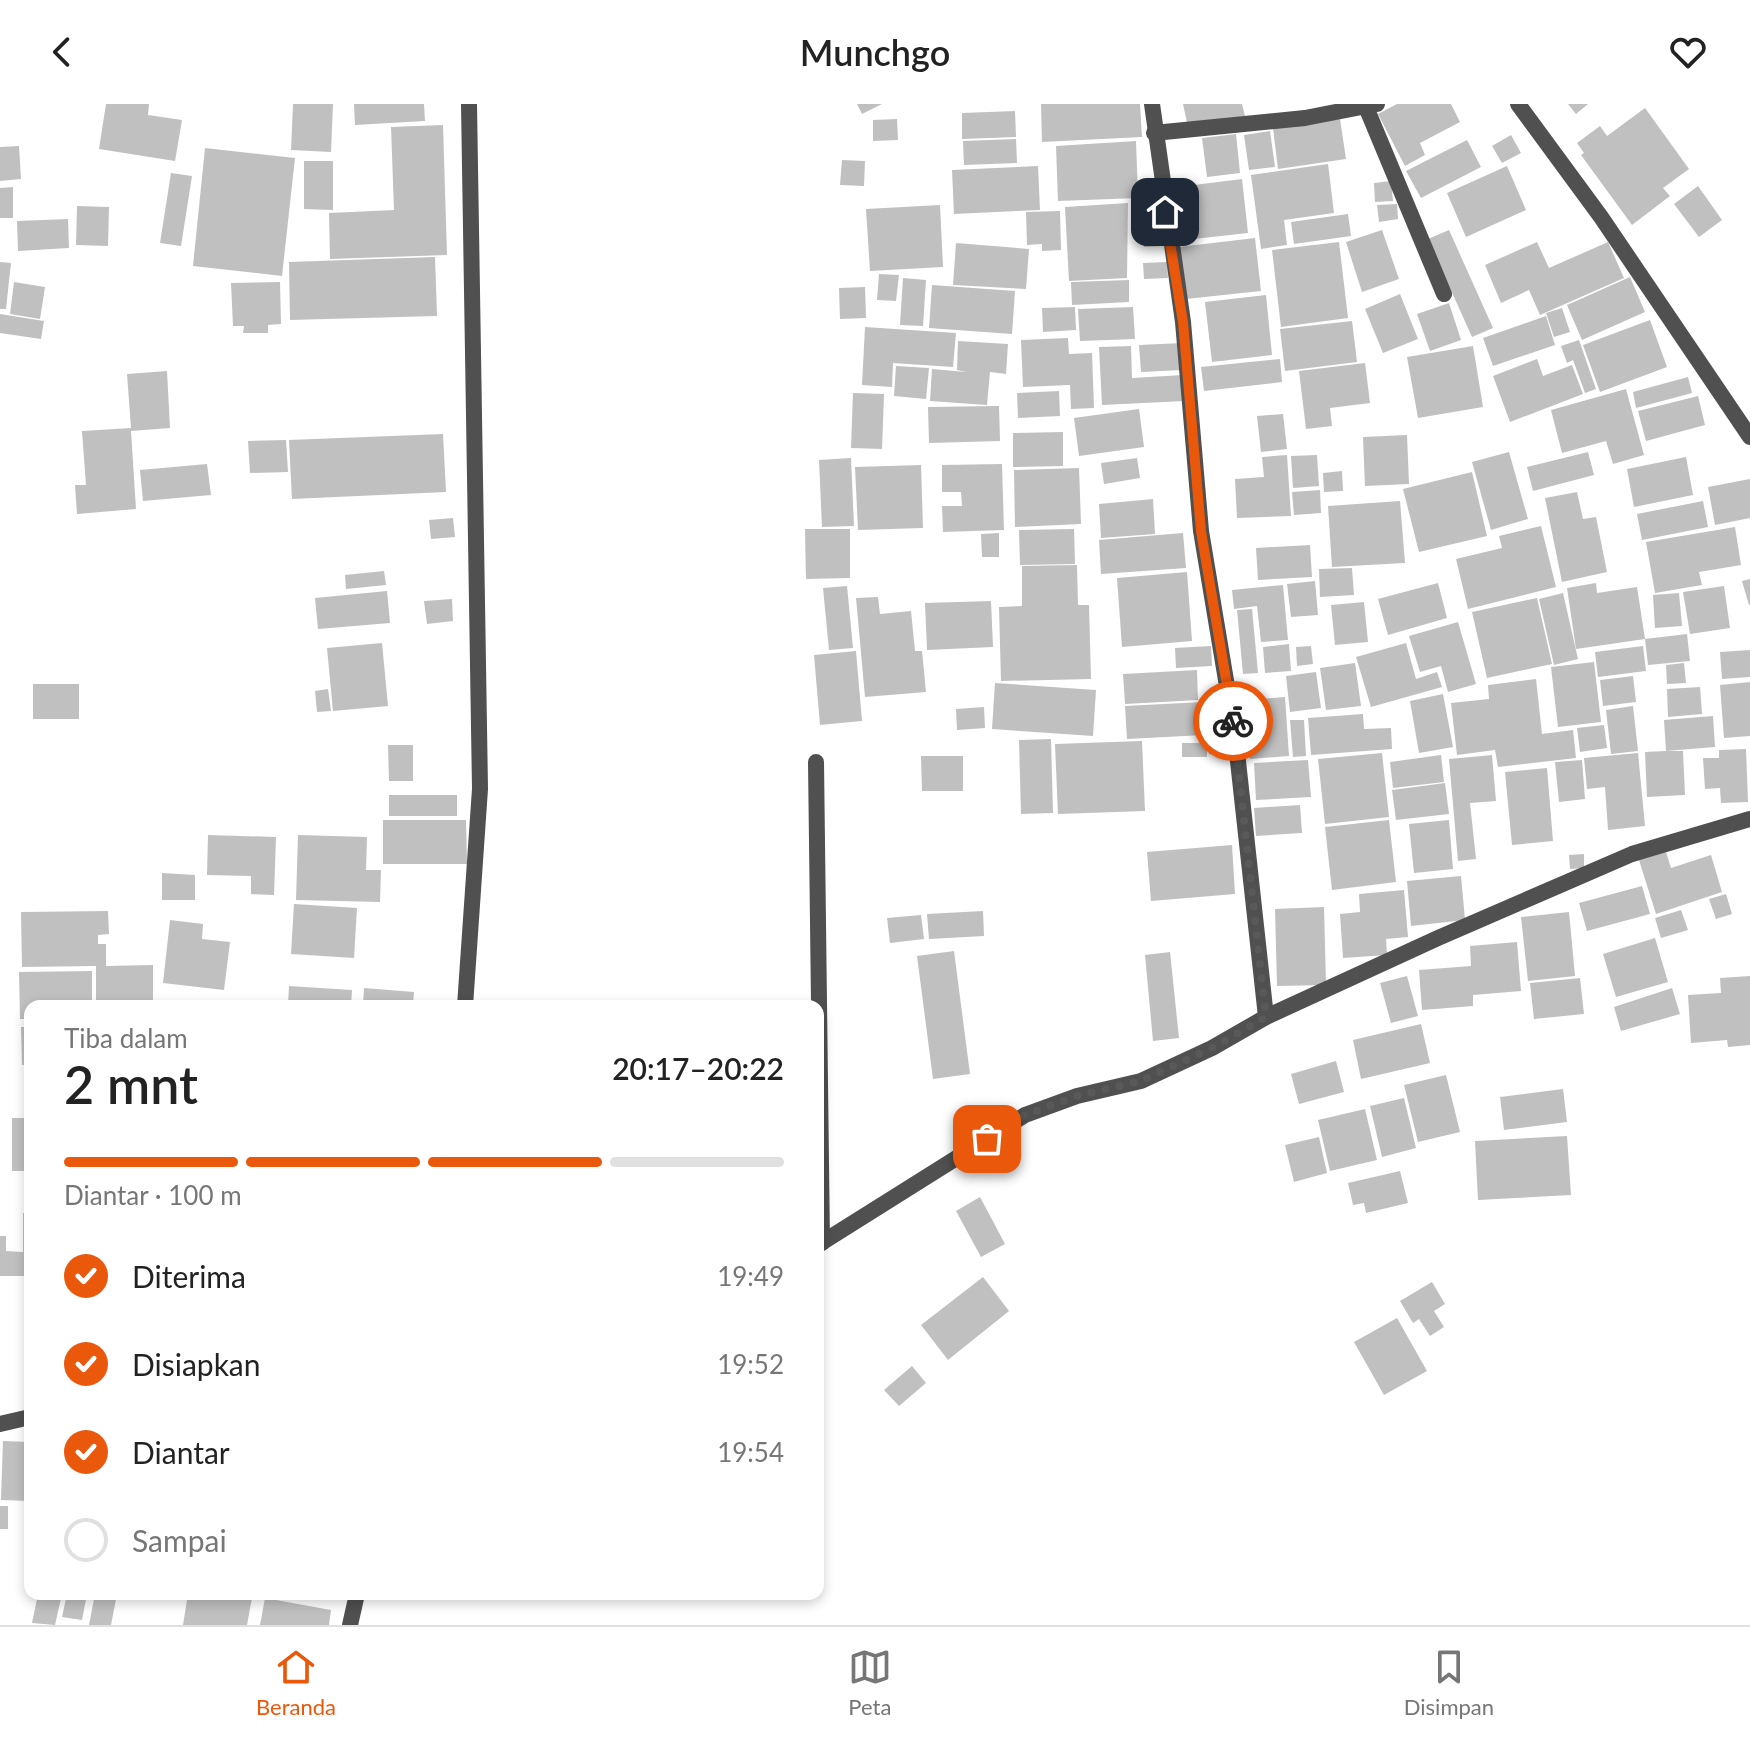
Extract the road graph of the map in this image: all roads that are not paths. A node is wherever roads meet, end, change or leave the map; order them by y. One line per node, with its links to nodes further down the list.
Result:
1 (469, 104): 10 (street)
2 (1152, 104): 5 (street)
3 (1518, 104): 7 (street)
4 (1372, 106): 5 (street); 6 (street)
5 (1154, 133): 12 (street)
6 (1444, 294)
7 (1750, 437)
8 (816, 762): 11 (street)
9 (1750, 819): 12 (street)
10 (465, 1000)
11 (818, 1000)
12 (1266, 1017): 13 (street)
13 (824, 1241)
14 (24, 1418): 15 (street)
15 (0, 1424)
16 (356, 1600): 17 (street)
17 (350, 1625)

